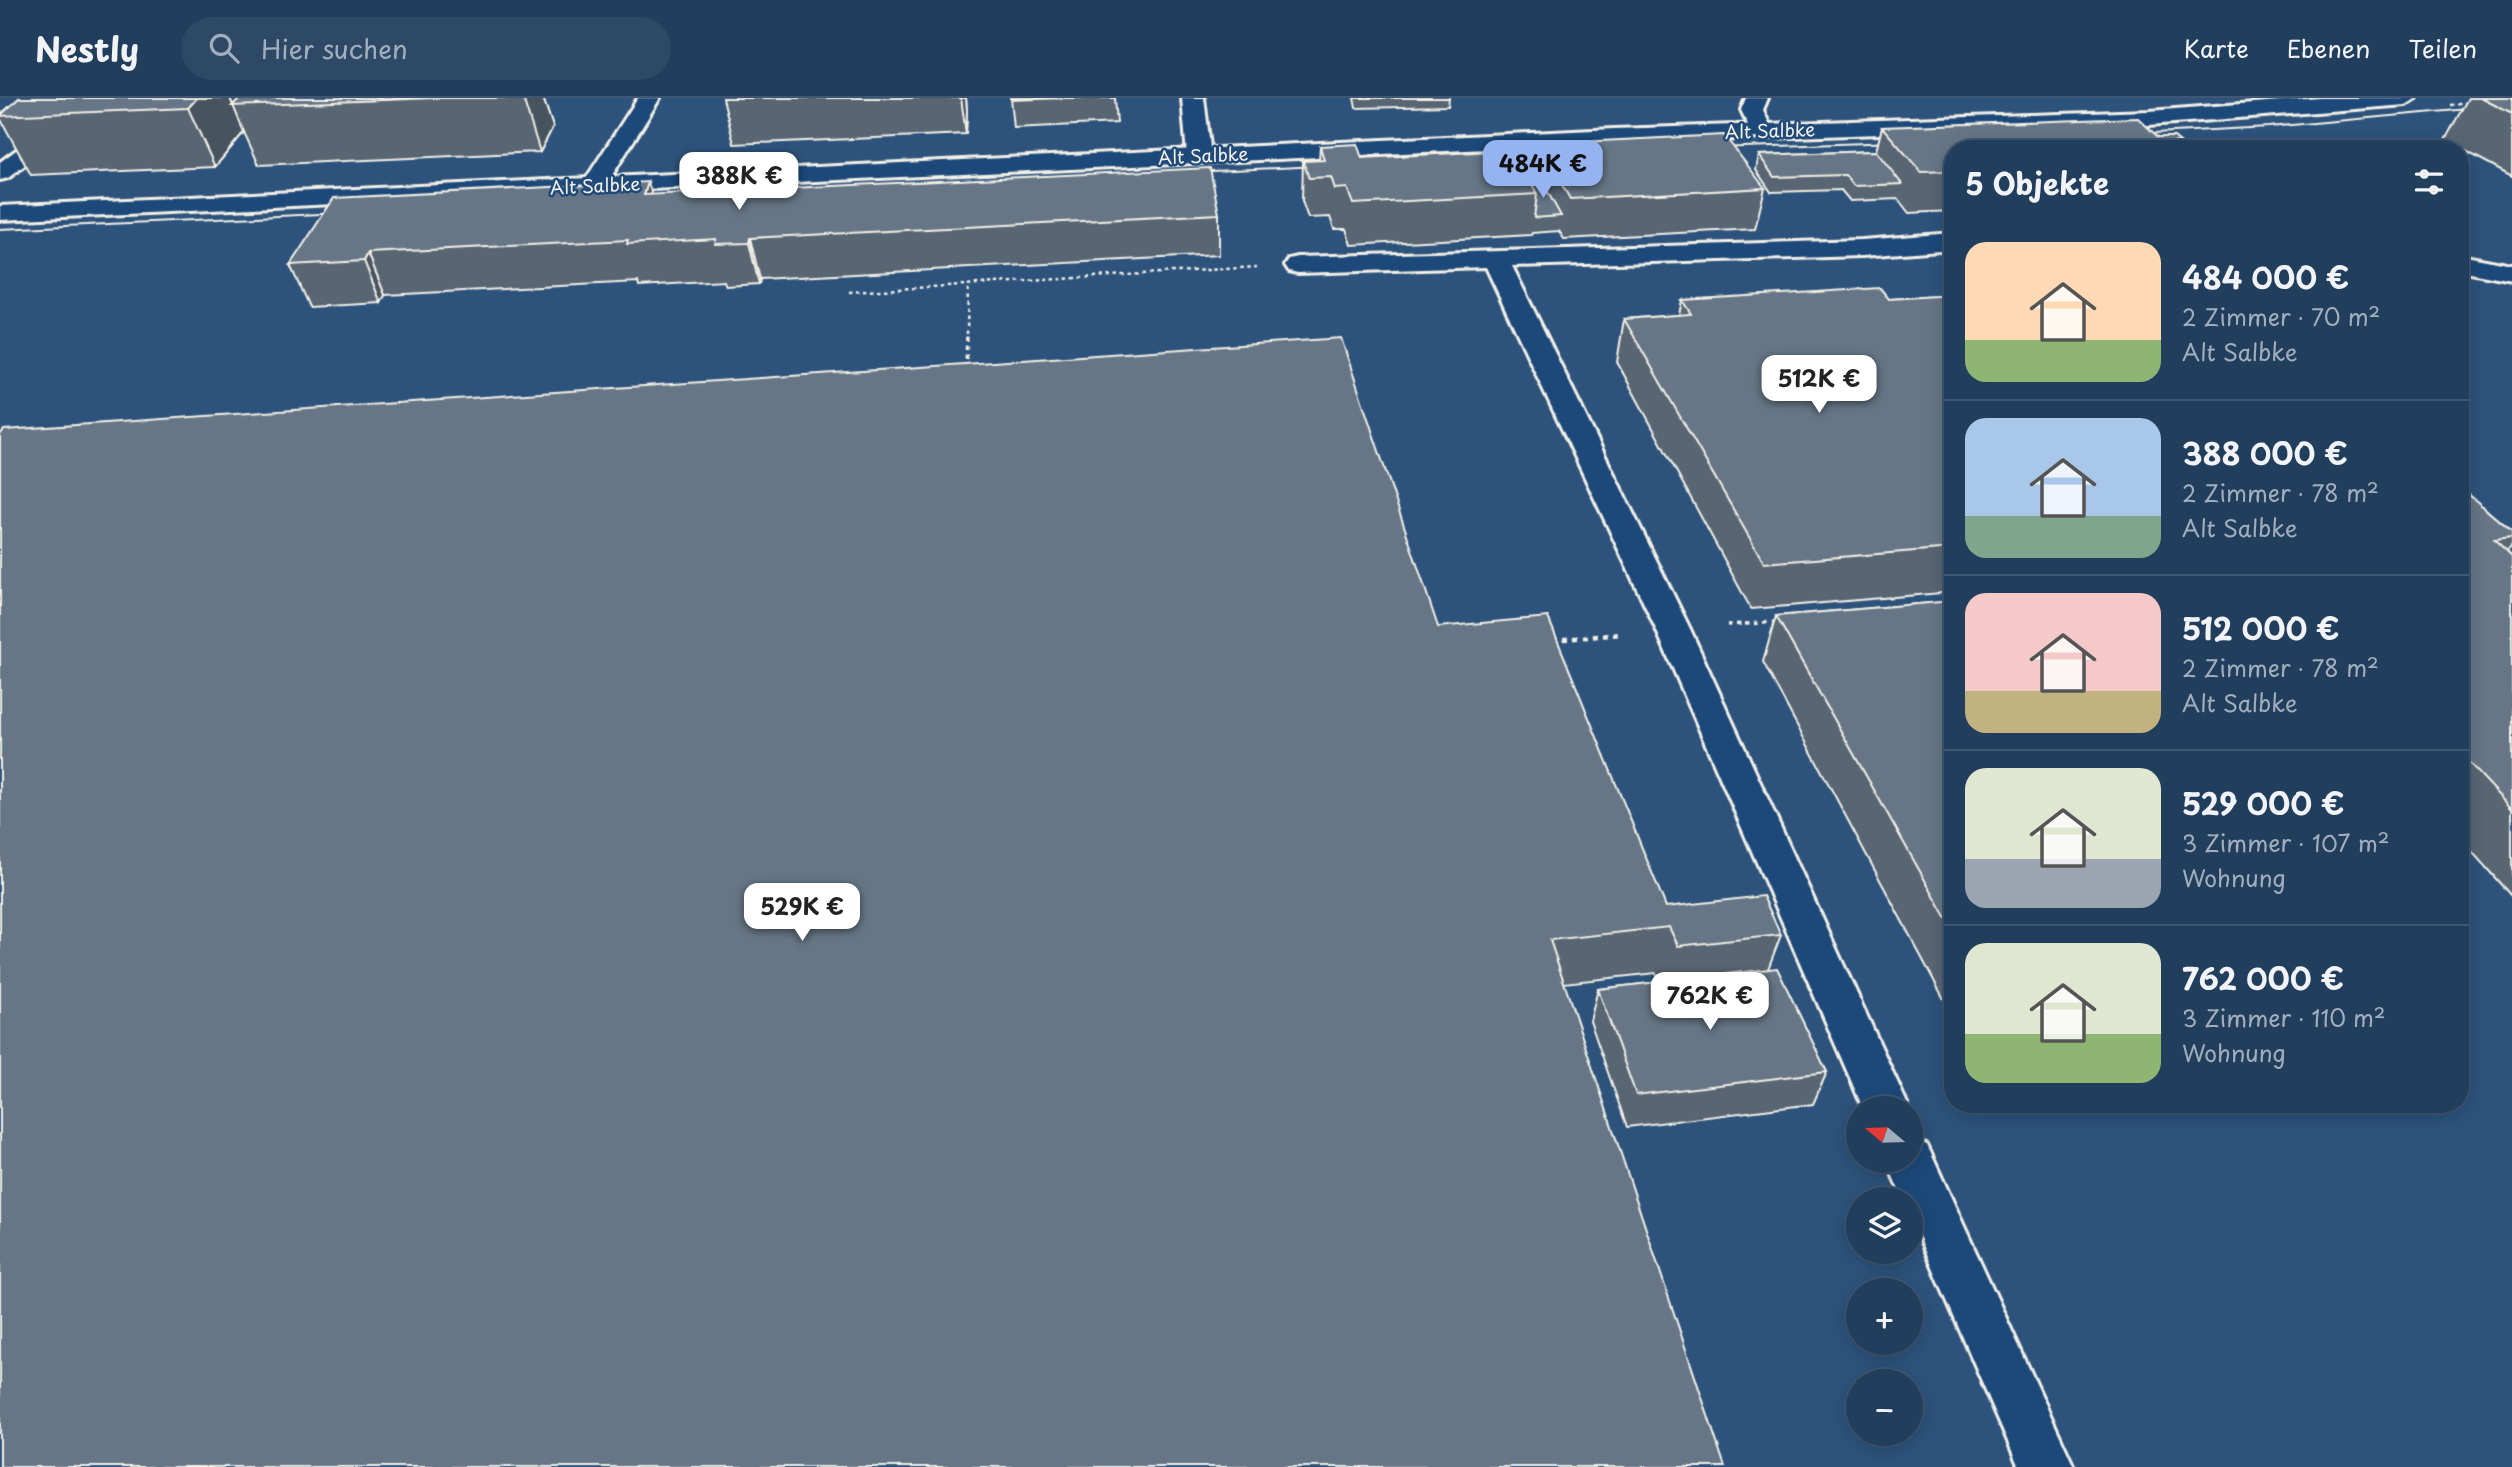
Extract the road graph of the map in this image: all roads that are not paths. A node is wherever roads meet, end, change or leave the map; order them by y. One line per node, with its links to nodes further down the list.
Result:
1 (101, 98): 8 (main road)
2 (649, 98): 9 (main road)
3 (1193, 98): 7 (main road)
4 (1757, 98): 6 (main road)
5 (2406, 98): 6 (main road, Alt Salbke)
6 (1761, 130): 7 (main road, Alt Salbke)
7 (1199, 155): 9 (main road, Alt Salbke)
8 (0, 173)
9 (594, 185): 10 (main road, Alt Salbke)
10 (0, 213)
11 (1944, 242): 12 (main road)
12 (1494, 257): 13 (main road); 16 (main road)
13 (1298, 265)
14 (2469, 265): 15 (main road)
15 (2512, 273)
16 (1881, 1096)
17 (1916, 1173): 18 (main road)
18 (2047, 1467)

